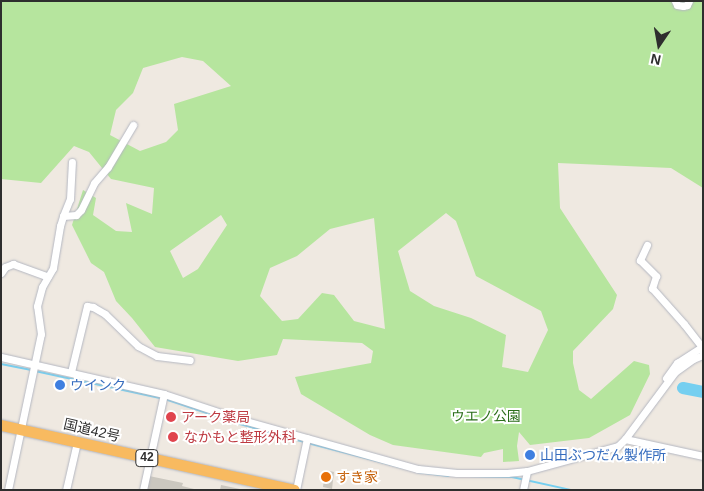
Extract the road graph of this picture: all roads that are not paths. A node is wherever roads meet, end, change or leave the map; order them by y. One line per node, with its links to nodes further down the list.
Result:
1 (675, 1): 2 (street)
2 (689, 1)
3 (133, 125): 5 (street)
4 (72, 162): 5 (street)
5 (64, 216): 8 (street)
6 (647, 245): 9 (street)
7 (1, 273): 8 (street)
8 (48, 277): 12 (street)
9 (702, 350): 18 (street)
10 (1, 357): 12 (street)
11 (190, 360): 13 (street)
12 (35, 364): 13 (street); 16 (street)
13 (71, 372): 14 (street)
14 (164, 394): 17 (street); 21 (street)
15 (1, 425): 16 (highway, 国道42号 / 42)
16 (21, 429): 19 (highway, 国道42号 / 42); 23 (street)
17 (307, 438): 22 (street); 26 (street)
18 (625, 439): 20 (street); 22 (street)
19 (77, 442): 21 (highway, 国道42号 / 42); 24 (street)
20 (703, 456)
21 (150, 458): 25 (street); 26 (highway, 国道42号 / 42)
22 (527, 471): 27 (street)
23 (8, 490)
24 (66, 490)
25 (143, 490)
26 (295, 490)
27 (522, 490)

